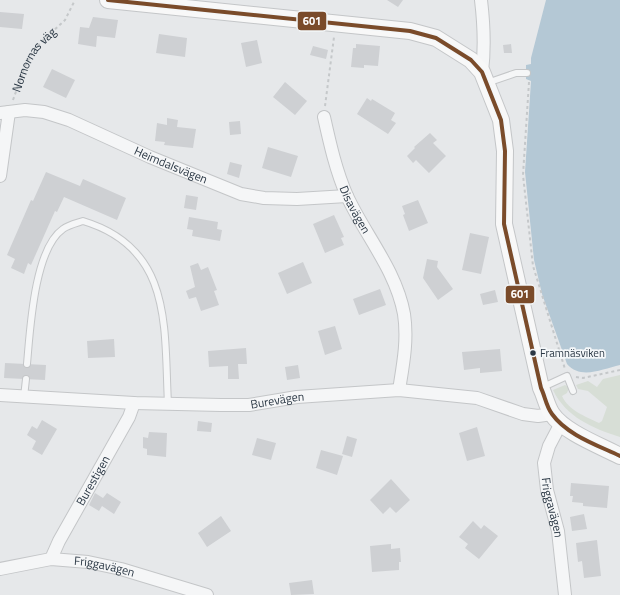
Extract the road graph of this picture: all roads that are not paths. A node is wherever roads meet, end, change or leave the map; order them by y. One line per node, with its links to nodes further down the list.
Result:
1 (108, 0): 4 (street)
2 (481, 0): 4 (street)
3 (527, 73): 4 (lane)
4 (484, 78): 11 (street)
5 (5, 113): 7 (street); 8 (street, Heimdalsvägen)
6 (324, 117): 8 (street, Disavägen)
7 (0, 176)
8 (347, 196): 12 (street, Disavägen)
9 (27, 364): 17 (lane)
10 (26, 379): 15 (lane)
11 (541, 388): 13 (lane); 18 (street)
12 (399, 390): 17 (street, Burevägen); 18 (street, Burevägen)
13 (573, 391)
14 (0, 395): 15 (street, Burevägen)
15 (24, 397): 16 (street, Burevägen)
16 (134, 403): 17 (street, Burevägen); 20 (street, Burestigen)
17 (168, 404)
18 (556, 418): 19 (street); 23 (street, Friggavägen)
19 (620, 456)
20 (51, 558): 21 (street, Friggavägen); 22 (street, Friggavägen)
21 (0, 569)
22 (207, 595)
23 (565, 595)

